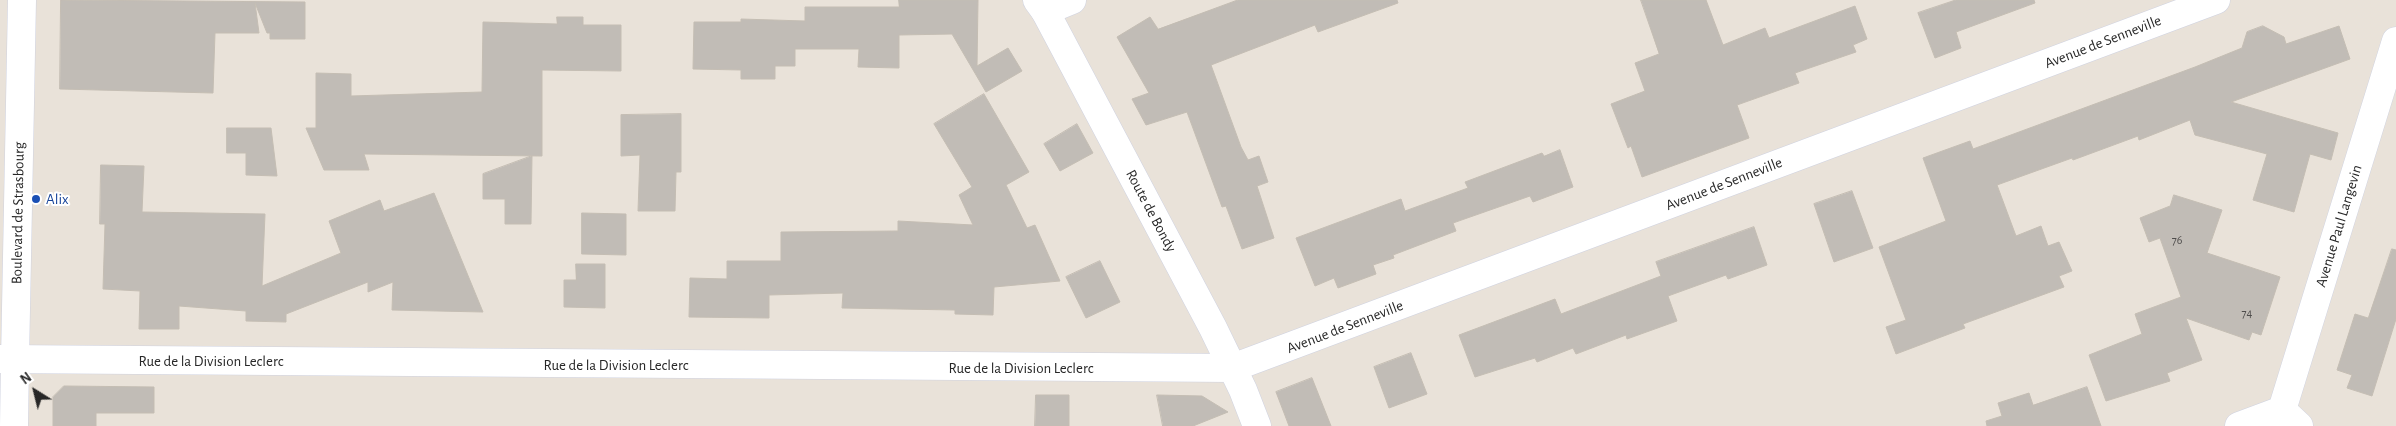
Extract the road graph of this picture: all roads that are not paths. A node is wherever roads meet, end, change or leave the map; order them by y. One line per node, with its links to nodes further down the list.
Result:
1 (22, 0): 6 (street, Boulevard de Strasbourg)
2 (1072, 0): 4 (street)
3 (2216, 0): 7 (street, Avenue de Senneville)
4 (1041, 5): 7 (street, Route de Bondy)
5 (2396, 41): 8 (street, Avenue Paul Langevin)
6 (8, 360): 7 (street, Rue de la Division Leclerc); 9 (street, Boulevard de Strasbourg)
7 (1232, 368): 10 (street, Route de Bondy)
8 (2290, 418): 11 (street)
9 (14, 426)
10 (1257, 426)
11 (2239, 426)

